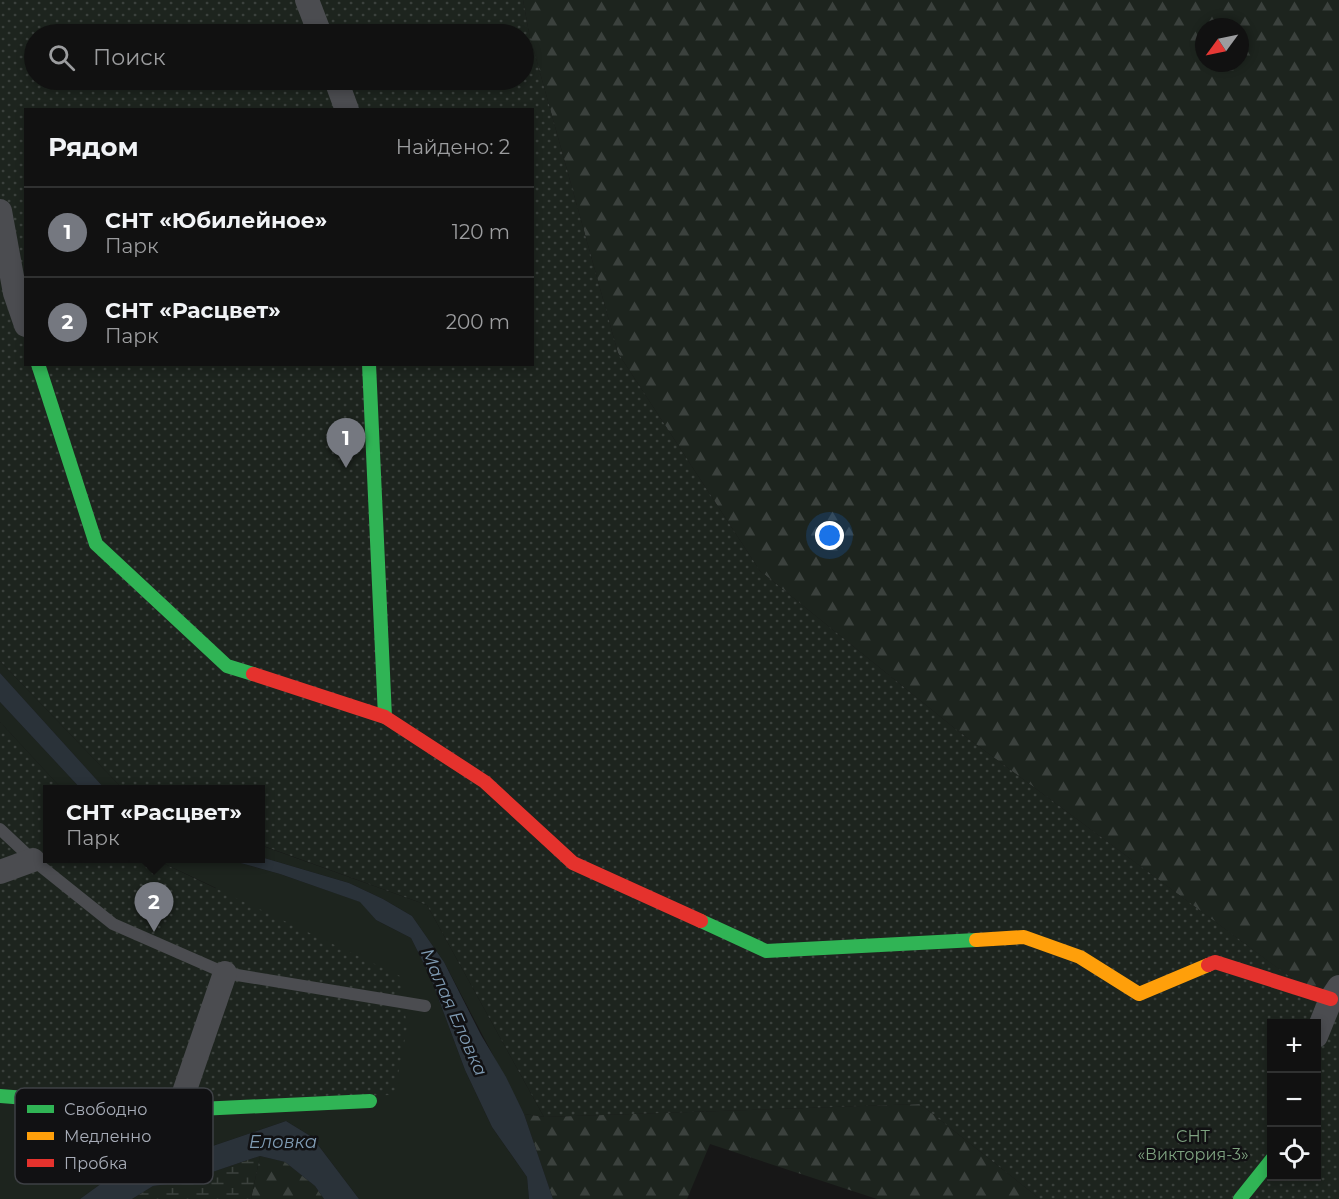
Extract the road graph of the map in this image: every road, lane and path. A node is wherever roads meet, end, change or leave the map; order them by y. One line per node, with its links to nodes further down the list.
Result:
1 (307, 0): 2 (street)
2 (316, 24)
3 (340, 90): 4 (street)
4 (346, 108)
5 (0, 211): 6 (street)
6 (24, 319)
7 (39, 366): 9 (street)
8 (369, 366): 9 (street)
9 (385, 717): 14 (street)
10 (0, 829): 11 (lane)
11 (33, 860): 12 (street); 13 (lane)
12 (0, 872)
13 (225, 973): 15 (lane); 17 (street)
14 (1335, 993): 16 (street)
15 (424, 1006)
16 (1321, 1026)
17 (186, 1088)
18 (0, 1096): 19 (street)
19 (15, 1097)
20 (370, 1101): 21 (street)
21 (213, 1108)
22 (1267, 1165): 23 (street)
23 (1240, 1199)

